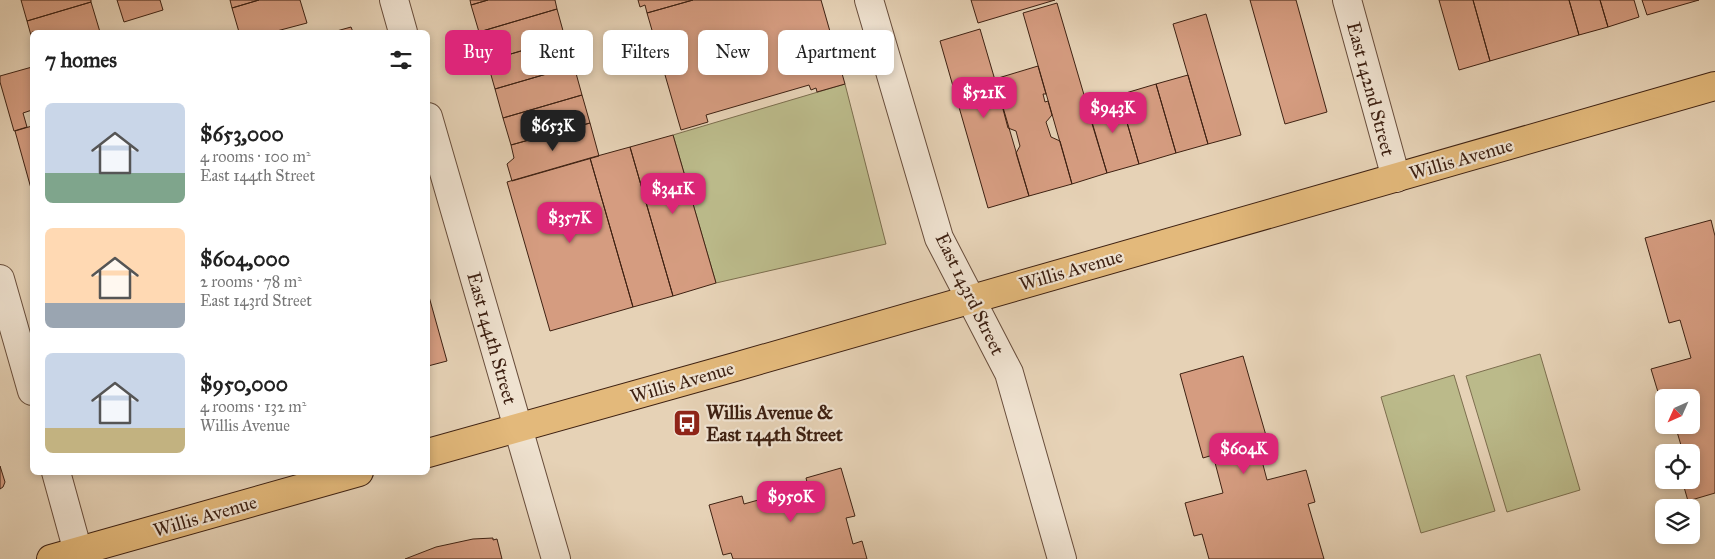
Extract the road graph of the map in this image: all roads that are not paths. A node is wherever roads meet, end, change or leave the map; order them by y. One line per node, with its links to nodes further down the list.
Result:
1 (394, 0): 4 (street)
2 (869, 0): 9 (street, East 143rd Street)
3 (1347, 0): 7 (street, East 142nd Street)
4 (402, 30)
5 (1715, 86): 7 (main road, Willis Avenue)
6 (430, 124): 11 (street, East 144th Street)
7 (1396, 178): 9 (main road, Willis Avenue)
8 (0, 279): 10 (street)
9 (971, 298): 11 (main road, Willis Avenue); 18 (street, East 143rd Street)
10 (30, 385)
11 (518, 428): 12 (main road, Willis Avenue); 17 (street, East 144th Street)
12 (430, 452)
13 (57, 475): 15 (street)
14 (349, 475): 15 (main road, Willis Avenue)
15 (79, 555): 16 (main road, Willis Avenue)
16 (51, 559)
17 (556, 559)
18 (1062, 559)

